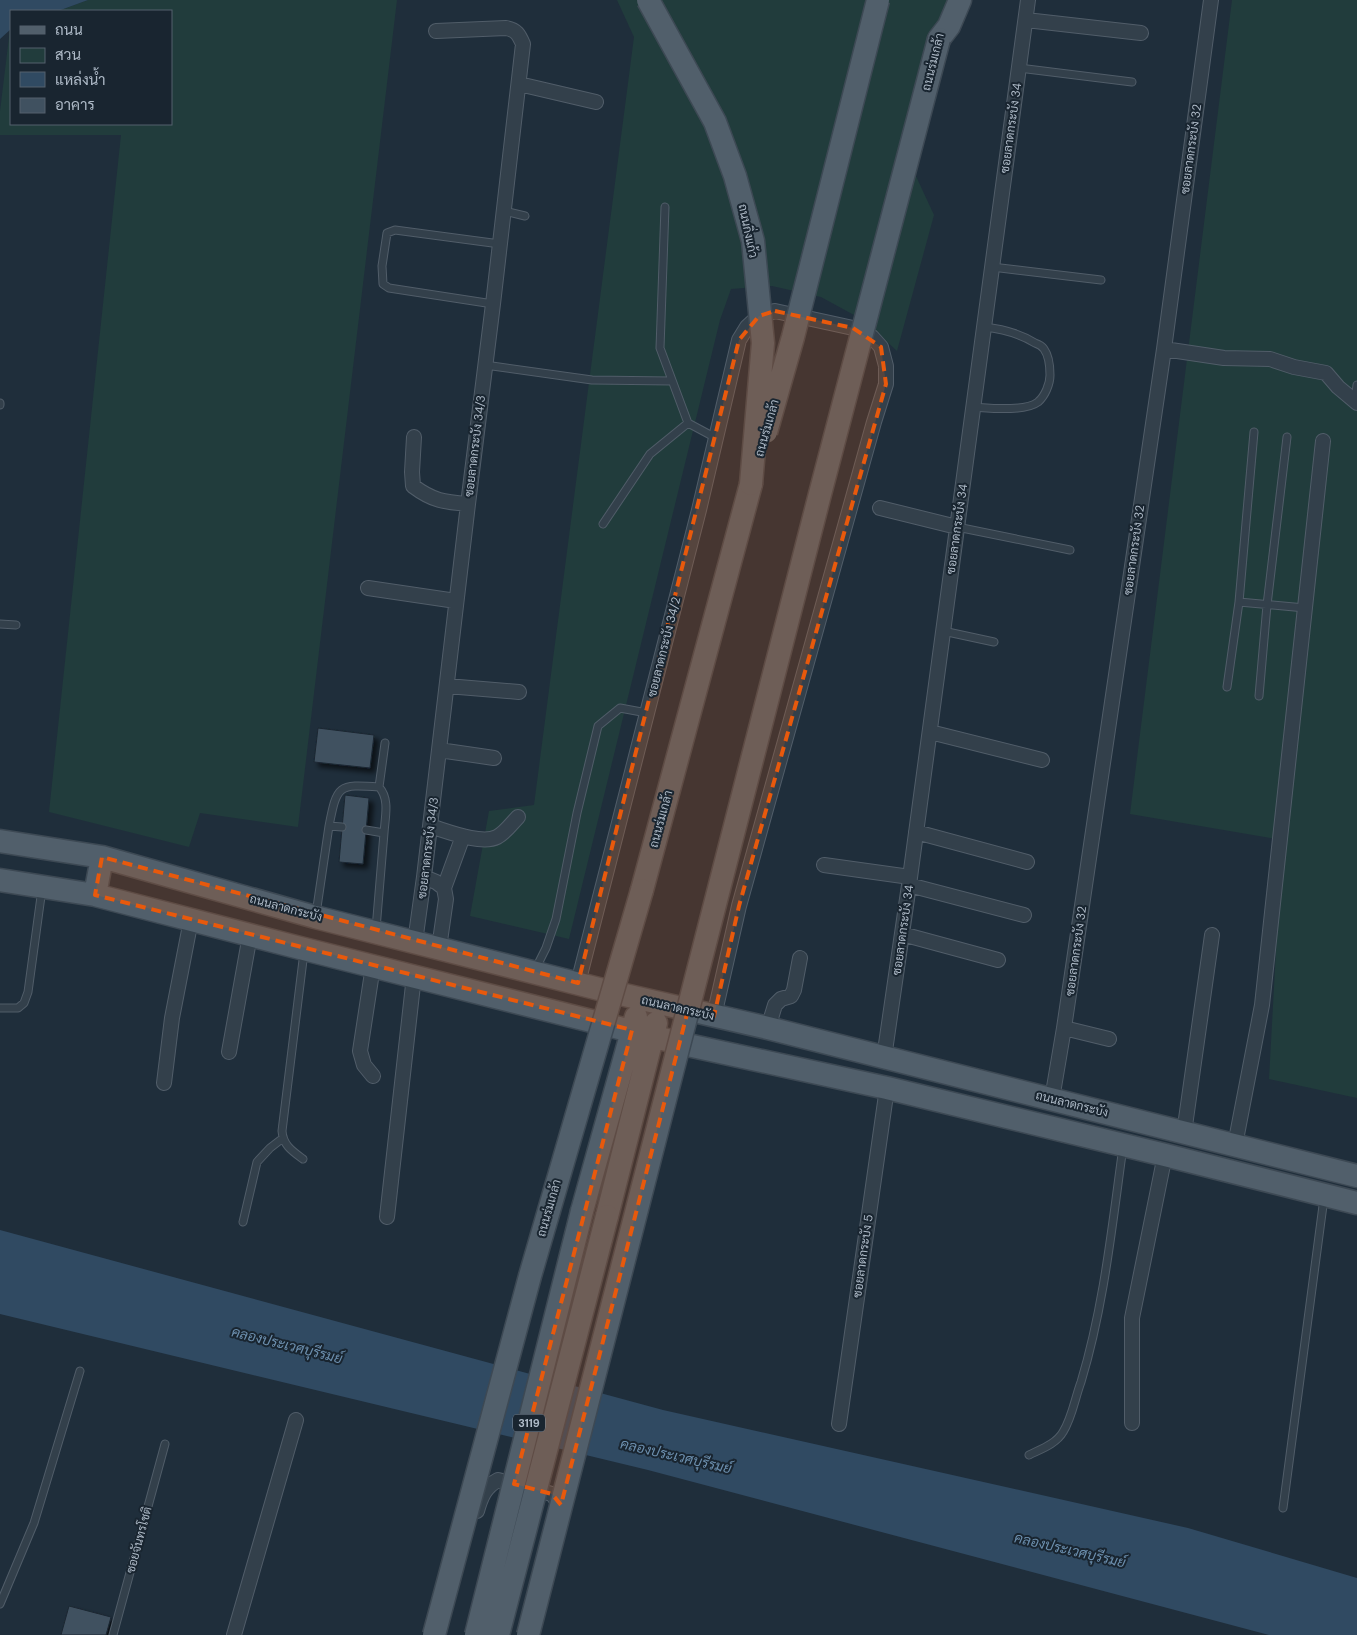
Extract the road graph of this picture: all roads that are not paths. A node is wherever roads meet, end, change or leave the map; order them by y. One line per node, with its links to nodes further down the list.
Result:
1 (648, 0): 35 (main road, ถนนกิ่งแก้ว, bridge)
2 (878, 0): 35 (main road, ถนนร่มเกล้า, bridge)
3 (949, 0): 10 (main road, ถนนร่มเกล้า)
4 (960, 0): 10 (main road)
5 (1028, 0): 7 (street, ซอยลาดกระบัง 34)
6 (1211, 0): 23 (street, ซอยลาดกระบัง 32)
7 (1026, 20): 9 (street); 11 (street, ซอยลาดกระบัง 34)
8 (436, 31): 13 (street, ซอยลาดกระบัง 34/3)
9 (1141, 33)
10 (939, 39): 134 (main road, ถนนร่มเกล้า, bridge)
11 (1019, 68): 12 (lane); 19 (street, ซอยลาดกระบัง 34)
12 (1132, 82)
13 (519, 84): 14 (street); 16 (street, ซอยลาดกระบัง 34/3)
14 (596, 102)
15 (666, 207): 25 (lane)
16 (504, 212): 17 (lane); 18 (street, ซอยลาดกระบัง 34/3)
17 (525, 216)
18 (500, 244): 21 (street, ซอยลาดกระบัง 34/3); 21 (lane)
19 (992, 267): 20 (lane); 22 (street, ซอยลาดกระบัง 34)
20 (1101, 280)
21 (493, 304): 24 (street, ซอยลาดกระบัง 34/3)
22 (984, 327): 28 (street, ซอยลาดกระบัง 34); 28 (lane)
23 (1164, 349): 27 (street); 99 (street, ซอยลาดกระบัง 32)
24 (485, 366): 25 (lane); 36 (street, ซอยลาดกระบัง 34/3)
25 (671, 381): 29 (lane)
26 (1357, 385): 27 (lane)
27 (1356, 402)
28 (973, 407): 39 (street, ซอยลาดกระบัง 34)
29 (688, 423): 32 (lane); 38 (lane)
30 (1254, 432): 43 (lane)
31 (414, 437): 36 (street)
32 (717, 438): 54 (street, ซอยลาดกระบัง 34/2); 97 (street, ซอยลาดกระบัง 34/2)
33 (1287, 438): 44 (lane)
34 (1323, 441): 45 (street)
35 (751, 484): 130 (main road, ถนนร่มเกล้า, bridge)
36 (468, 504): 42 (street, ซอยลาดกระบัง 34/3)
37 (880, 508): 39 (street)
38 (603, 524)
39 (957, 527): 40 (lane); 48 (street, ซอยลาดกระบัง 34)
40 (1070, 550)
41 (368, 588): 42 (street)
42 (456, 601): 50 (street, ซอยลาดกระบัง 34/3)
43 (1239, 602): 44 (lane); 51 (lane)
44 (1268, 604): 45 (lane); 53 (lane)
45 (1305, 608): 112 (street)
46 (0, 624): 47 (lane)
47 (16, 625)
48 (943, 631): 49 (lane); 55 (street, ซอยลาดกระบัง 34)
49 (994, 642)
50 (446, 686): 52 (street); 57 (street, ซอยลาดกระบัง 34/3)
51 (1228, 687)
52 (519, 692)
53 (1259, 696)
54 (647, 713): 92 (lane); 94 (street, ซอยลาดกระบัง 34/2)
55 (930, 732): 59 (street); 66 (street, ซอยลาดกระบัง 34)
56 (385, 743): 60 (lane)
57 (439, 750): 58 (street); 63 (street, ซอยลาดกระบัง 34/3)
58 (494, 758)
59 (1042, 760)
60 (379, 787): 62 (lane); 67 (lane)
61 (518, 817): 68 (street)
62 (329, 826): 64 (lane); 80 (lane)
63 (430, 826): 68 (street); 73 (street, ซอยลาดกระบัง 34/3)
64 (342, 828)
65 (366, 830): 67 (lane)
66 (916, 832): 71 (street); 75 (street, ซอยลาดกระบัง 34)
67 (384, 833): 82 (lane)
68 (463, 836): 77 (street)
69 (0, 841): 70 (main road, ถนนลาดกระบัง)
70 (102, 857): 78 (main road); 80 (main road, ถนนลาดกระบัง)
71 (1027, 862)
72 (824, 865): 75 (street)
73 (424, 877): 77 (street); 86 (street, ซอยลาดกระบัง 34/3)
74 (0, 880): 76 (main road)
75 (910, 881): 79 (street); 83 (street, ซอยลาดกระบัง 34)
76 (42, 886): 78 (main road); 96 (lane)
77 (444, 888): 87 (street)
78 (95, 895): 81 (main road)
79 (1024, 914)
80 (316, 917): 82 (main road, ถนนลาดกระบัง)
81 (191, 920): 84 (main road); 106 (street)
82 (376, 932): 86 (main road, ถนนลาดกระบัง)
83 (902, 934): 90 (street); 104 (street, ซอยลาดกระบัง 34)
84 (250, 935): 88 (main road); 103 (street)
85 (1212, 935): 109 (street)
86 (415, 942): 87 (main road, ถนนลาดกระบัง)
87 (439, 948): 92 (main road, ถนนลาดกระบัง)
88 (304, 949): 91 (main road); 110 (lane)
89 (800, 958): 98 (street)
90 (998, 960)
91 (373, 966): 93 (main road); 105 (street)
92 (533, 972): 94 (main road, ถนนลาดกระบัง)
93 (414, 976): 100 (main road); 118 (street)
94 (578, 983): 95 (main road, ถนนลาดกระบัง)
95 (650, 1002): 97 (main road, ถนนลาดกระบัง); 100 (main road); 101 (main road)
96 (0, 1008)
97 (714, 1016): 98 (main road, ถนนลาดกระบัง)
98 (768, 1028): 104 (main road, ถนนลาดกระบัง)
99 (1064, 1028): 102 (street); 108 (street, ซอยลาดกระบัง 32)
100 (632, 1030): 101 (main road); 132 (main road, 3119, bridge)
101 (653, 1036): 107 (main road); 133 (main road, 3119, bridge)
102 (1109, 1039)
103 (229, 1052)
104 (884, 1058): 108 (main road, ถนนลาดกระบัง)
105 (373, 1076)
106 (164, 1083)
107 (887, 1088): 111 (main road); 123 (street, ซอยลาดกระบัง 5)
108 (1052, 1100): 109 (main road, ถนนลาดกระบัง)
109 (1184, 1132): 112 (main road, ถนนลาดกระบัง)
110 (282, 1138): 114 (lane); 119 (lane)
111 (1123, 1145): 113 (main road); 125 (lane)
112 (1235, 1145): 115 (main road, ถนนลาดกระบัง)
113 (1165, 1155): 116 (main road); 122 (street)
114 (303, 1159)
115 (1357, 1176)
116 (1324, 1195): 117 (main road); 126 (lane)
117 (1357, 1203)
118 (387, 1218)
119 (243, 1222)
120 (80, 1371): 127 (lane)
121 (296, 1420): 129 (street)
122 (1132, 1423)
123 (839, 1424)
124 (164, 1444): 128 (lane, ซอยจันทรโชติ)
125 (1029, 1455)
126 (1283, 1508)
127 (0, 1604)
128 (113, 1635)
129 (234, 1635)
130 (434, 1635)
131 (445, 1635): 135 (street)
132 (476, 1635)
133 (498, 1635)
134 (528, 1635)
135 (537, 1635)

